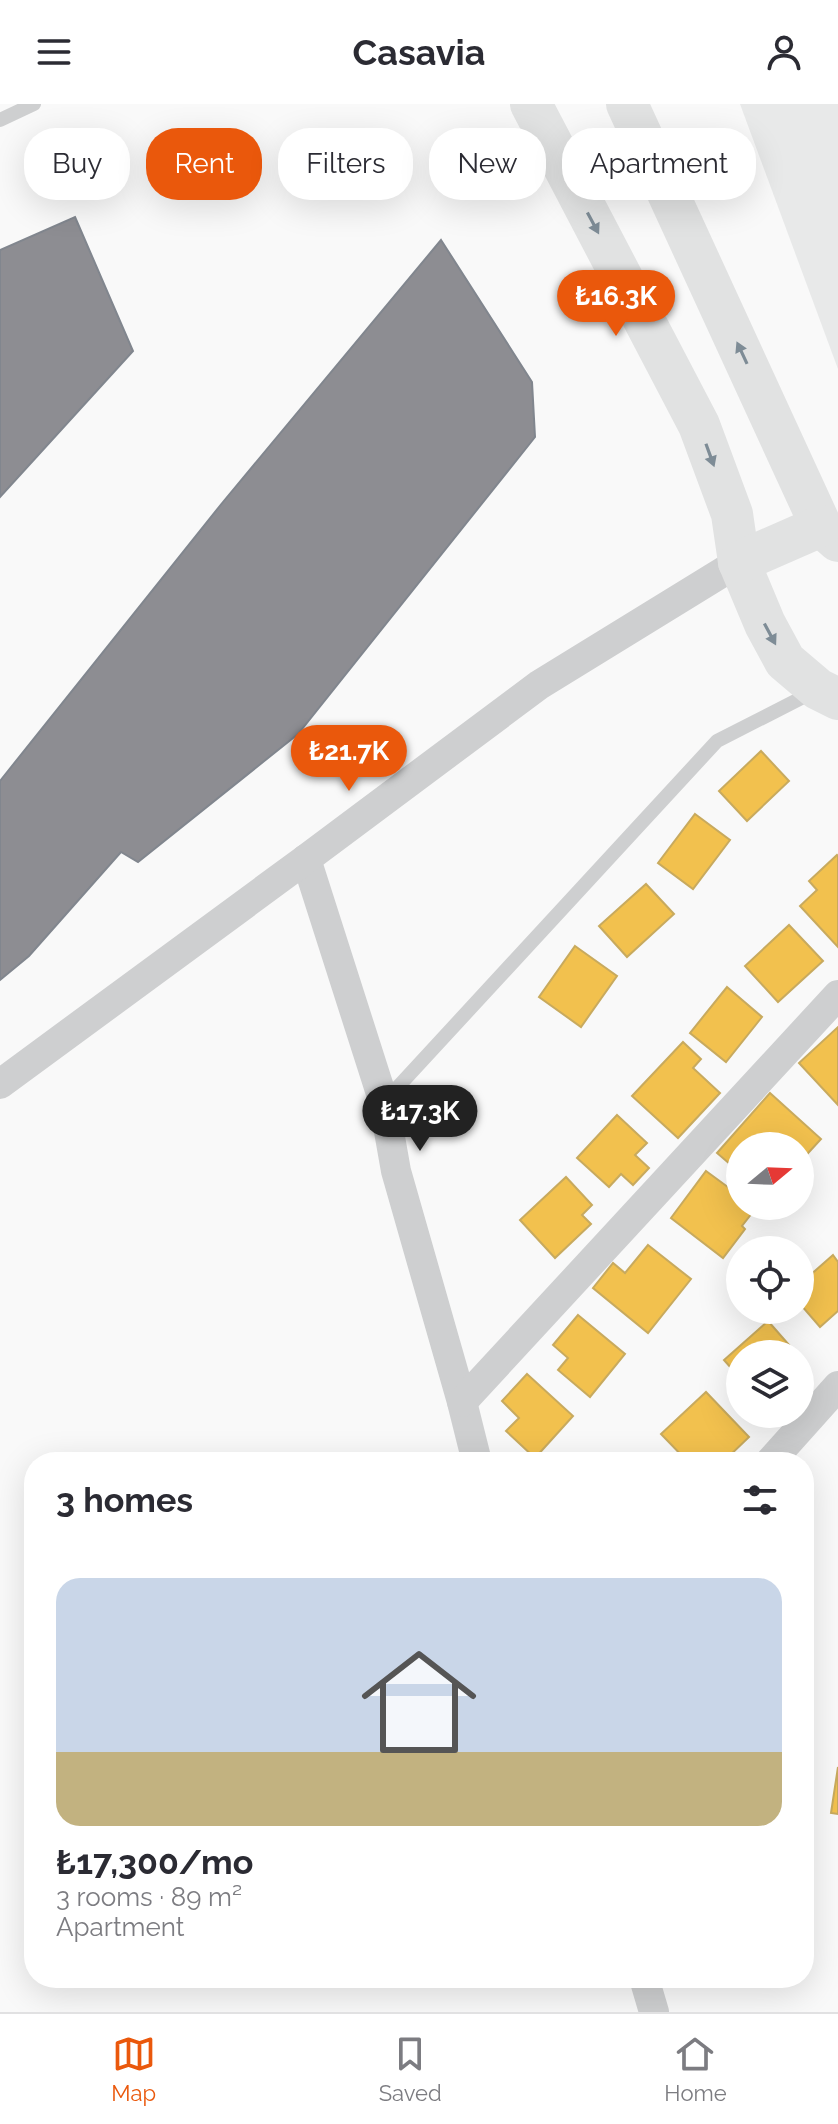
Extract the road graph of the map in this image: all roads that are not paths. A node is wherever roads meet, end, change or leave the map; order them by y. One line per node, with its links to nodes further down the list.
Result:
1 (34, 104): 4 (lane)
2 (531, 104): 6 (street, one-way to 6)
3 (627, 104): 5 (street, one-way to 3)
4 (0, 120)
5 (829, 534): 6 (street)
6 (739, 562): 7 (street, one-way to 7); 8 (street)
7 (828, 694): 11 (lane)
8 (306, 859): 10 (street); 11 (street)
9 (838, 995): 13 (street)
10 (0, 1084)
11 (384, 1103): 13 (street)
12 (838, 1386): 15 (street)
13 (462, 1402): 14 (street)
14 (474, 1452)
15 (779, 1452)
16 (647, 1988): 17 (street)
17 (654, 2012)

